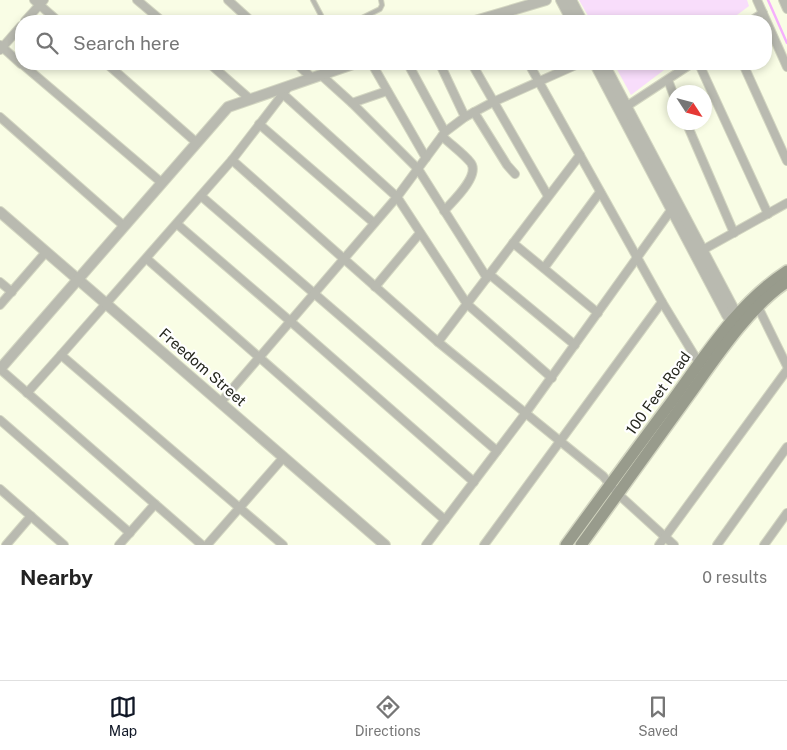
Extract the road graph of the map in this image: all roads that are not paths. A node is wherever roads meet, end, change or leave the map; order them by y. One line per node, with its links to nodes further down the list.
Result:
1 (137, 0): 15 (street)
2 (228, 0): 16 (street)
3 (313, 0): 17 (lane)
4 (382, 0): 18 (lane)
5 (546, 0): 19 (street)
6 (561, 0): 20 (street)
7 (571, 0): 21 (street)
8 (757, 0): 12 (street)
9 (783, 0): 11 (street)
10 (39, 2): 13 (street); 14 (street)
11 (787, 9)
12 (763, 13): 22 (street)
13 (29, 15)
14 (52, 15)
15 (155, 15)
16 (244, 15)
17 (321, 15)
18 (368, 15)
19 (507, 15)
20 (569, 15)
21 (579, 15)
22 (760, 15)
23 (15, 33): 25 (street)
24 (772, 33): 27 (street)
25 (1, 48): 26 (street)
26 (15, 59)
27 (787, 67)
28 (28, 70): 67 (street)
29 (114, 70): 60 (street)
30 (217, 70): 50 (street)
31 (307, 70): 44 (street)
32 (335, 70): 44 (street)
33 (376, 70): 49 (street)
34 (411, 70): 59 (street)
35 (443, 70): 56 (street)
36 (475, 70): 51 (street)
37 (532, 70): 46 (street)
38 (565, 70): 46 (street)
39 (599, 70): 53 (street)
40 (607, 70): 53 (street)
41 (682, 70): 45 (street)
42 (702, 70): 76 (street)
43 (746, 70): 64 (street)
44 (317, 76): 48 (street); 52 (street)
45 (668, 80): 47 (street); 53 (street)
46 (539, 82): 51 (street); 61 (street)
47 (670, 85)
48 (286, 90): 50 (street); 57 (street); 71 (street)
49 (388, 91): 52 (street); 62 (street)
50 (250, 99): 60 (street)
51 (494, 102): 54 (street); 70 (street)
52 (352, 103): 65 (street)
53 (623, 109): 73 (street)
54 (474, 112): 56 (street); 66 (street)
55 (0, 117): 79 (street)
56 (465, 117): 59 (street)
57 (259, 124): 63 (street); 77 (street)
58 (689, 130): 81 (street)
59 (443, 134): 62 (street); 74 (street)
60 (197, 143): 67 (street)
61 (580, 155): 68 (street); 70 (street)
62 (426, 158): 65 (street)
63 (232, 160): 69 (street); 85 (street)
64 (787, 161)
65 (418, 169): 71 (street); 74 (street)
66 (515, 174)
67 (162, 183): 79 (street)
68 (600, 192): 86 (street); 88 (street)
69 (201, 196): 78 (street); 96 (street)
70 (548, 196): 82 (street)
71 (397, 197): 77 (street); 80 (street)
72 (787, 203): 76 (street)
73 (674, 206): 84 (street); 86 (street)
74 (444, 211): 90 (street)
75 (0, 212): 83 (street, Freedom Street)
76 (768, 214): 81 (street)
77 (374, 222): 85 (street)
78 (177, 224): 87 (street); 103 (street)
79 (124, 226): 91 (street)
80 (420, 233): 94 (street); 99 (street)
81 (734, 233): 84 (street)
82 (513, 243): 88 (street); 90 (street)
83 (46, 252): 91 (street, Freedom Street); 95 (street)
84 (699, 252): 104 (street)
85 (343, 258): 94 (street); 96 (street)
86 (638, 258): 97 (street); 102 (street)
87 (147, 259): 98 (street); 108 (street)
88 (544, 268): 102 (street)
89 (787, 270): 104 (main road, 100 Feet Road)
90 (488, 276): 99 (street); 106 (street)
91 (78, 279): 98 (street, Freedom Street); 111 (street)
92 (0, 282): 95 (street)
93 (787, 282): 101 (main road, 100 Feet Road)
94 (375, 286): 105 (street)
95 (12, 292): 100 (street)
96 (314, 294): 103 (street); 119 (street)
97 (662, 302): 109 (street); 117 (street)
98 (106, 303): 107 (street); 114 (street, Freedom Street)
99 (467, 304): 105 (street); 112 (street)
100 (0, 305)
101 (758, 307): 104 (main road, 100 Feet Road); 110 (street)
102 (598, 313): 106 (street)
103 (290, 321): 108 (street); 121 (street)
104 (738, 323): 109 (main road, 100 Feet Road); 124 (main road, 100 Feet Road)
105 (438, 342): 115 (street)
106 (575, 345): 112 (street)
107 (61, 355): 113 (street); 126 (street)
108 (259, 357): 114 (street); 129 (street)
109 (699, 363): 122 (main road, 100 Feet Road)
110 (787, 368): 131 (street)
111 (0, 369): 113 (street)
112 (552, 378): 115 (street)
113 (28, 393): 125 (street)
114 (221, 402): 120 (street, Freedom Street)
115 (525, 414): 117 (street); 119 (street)
116 (0, 420): 130 (street)
117 (559, 442): 122 (street); 140 (street)
118 (787, 447): 145 (street)
119 (497, 451): 121 (street)
120 (283, 458): 126 (street); 138 (street, Freedom Street)
121 (474, 482): 129 (street)
122 (610, 484): 124 (street); 141 (main road, 100 Feet Road)
123 (0, 490): 128 (street)
124 (618, 494): 131 (street); 142 (main road, 100 Feet Road)
125 (155, 504): 130 (street); 135 (street)
126 (240, 507): 136 (street); 137 (street)
127 (787, 513): 146 (street)
128 (32, 516): 132 (street); 133 (street)
129 (445, 520): 139 (street)
130 (130, 533): 134 (street)
131 (665, 536): 143 (street); 144 (street)
132 (60, 544)
133 (6, 545)
134 (119, 545)
135 (202, 545)
136 (207, 545)
137 (283, 545)
138 (385, 545)
139 (426, 545)
140 (484, 545)
141 (566, 545)
142 (581, 545)
143 (659, 545)
144 (674, 545)
145 (717, 545)
146 (764, 545)

